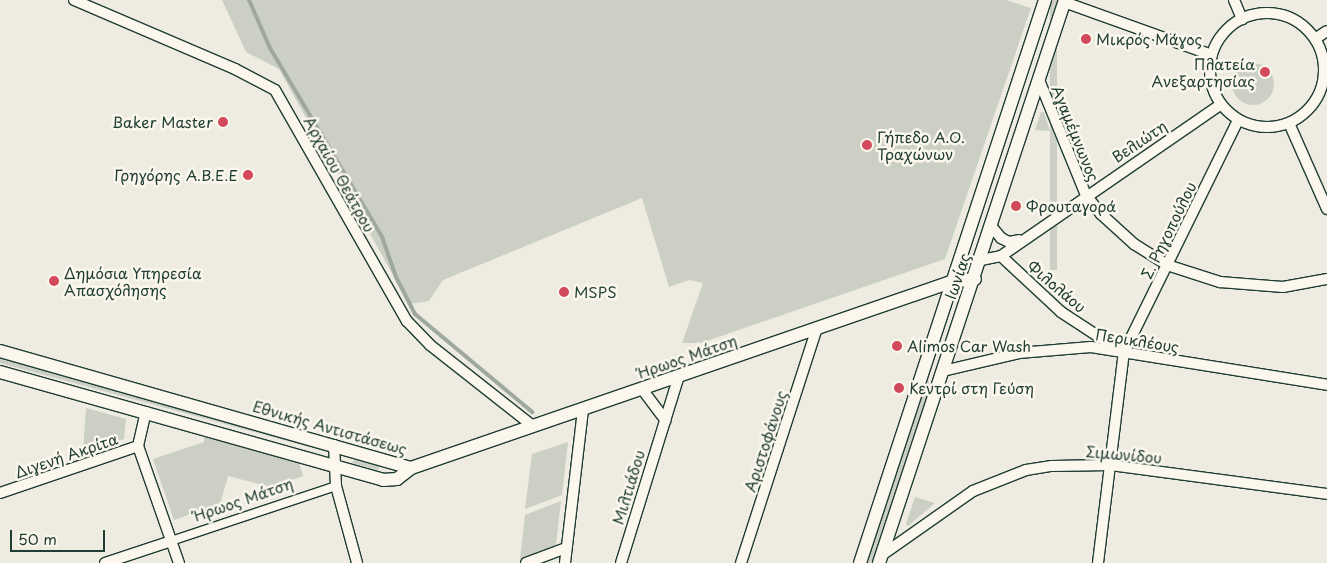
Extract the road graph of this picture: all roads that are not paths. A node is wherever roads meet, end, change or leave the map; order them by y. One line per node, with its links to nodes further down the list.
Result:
1 (74, 0): 34 (street, Αρχαίου Θεάτρου)
2 (1043, 0): 22 (street, Ιωνίας)
3 (1234, 0): 5 (street)
4 (1064, 1): 8 (street); 9 (street, Ιωνίας)
5 (1242, 19): 7 (street); 8 (street)
6 (1327, 31): 7 (street)
7 (1315, 39): 12 (street)
8 (1212, 55): 10 (street)
9 (1039, 80): 13 (street, Αγαμέμνωνος); 15 (street, Ιωνίας)
10 (1221, 104): 11 (street); 13 (street, Βελιώτη)
11 (1238, 120): 12 (street); 19 (street, Σ. Ρηγοπούλου)
12 (1288, 123): 14 (street)
13 (1086, 195): 16 (street, Βελιώτη); 19 (street, Αγαμέμνωνος)
14 (1327, 209)
15 (991, 226): 16 (street); 18 (street, Ιωνίας)
16 (1020, 240): 17 (street, Βελιώτη)
17 (1001, 256): 18 (street); 25 (street, Φιλολάου)
18 (981, 260): 20 (street, Ιωνίας)
19 (1167, 265): 21 (street, Αγαμέμνωνος); 25 (street, Σ. Ρηγοπούλου)
20 (974, 279): 22 (street, Ήρωος Μάτση); 26 (street, Ιωνίας)
21 (1327, 279)
22 (951, 282): 23 (street, Ήρωος Μάτση); 53 (street, Ιωνίας)
23 (817, 328): 28 (street, Ήρωος Μάτση); 52 (street, Αριστοφάνους)
24 (0, 350): 35 (street, Εθνικής Αντιστάσεως)
25 (1123, 352): 26 (street, Περικλέους); 29 (street, Περικλέους); 38 (street, Σ. Ρηγοπούλου)
26 (944, 371): 45 (street, Ιωνίας)
27 (0, 372): 32 (street, Εθνικής Αντιστάσεως)
28 (679, 376): 30 (street, Ήρωος Μάτση); 33 (street, Μιλτιάδου)
29 (1327, 384)
30 (642, 388): 31 (street, Ήρωος Μάτση); 33 (street)
31 (582, 409): 34 (street, Ήρωος Μάτση); 44 (street)
32 (146, 412): 36 (street, Διγενή Ακρίτα); 37 (street, Εθνικής Αντιστάσεως)
33 (665, 420): 51 (street, Μιλτιάδου)
34 (533, 426): 39 (street, Ήρωος Μάτση)
35 (334, 445): 37 (street); 39 (street, Εθνικής Αντιστάσεως)
36 (138, 446): 41 (street, Διγενή Ακρίτα); 43 (street)
37 (335, 464): 39 (street, Εθνικής Αντιστάσεως); 40 (street)
38 (1110, 465): 42 (street, Σιμωνίδου); 45 (street, Σιμωνίδου); 54 (street, Σ. Ρηγοπούλου)
39 (410, 468)
40 (336, 486): 43 (street, Ήρωος Μάτση); 46 (street)
41 (0, 494)
42 (1327, 494)
43 (171, 541): 47 (street, Ήρωος Μάτση); 48 (street)
44 (566, 548): 49 (street); 50 (street)
45 (880, 559)
46 (353, 562)
47 (105, 563)
48 (179, 563)
49 (526, 563)
50 (565, 563)
51 (621, 563)
52 (741, 563)
53 (860, 563)
54 (1098, 563)

